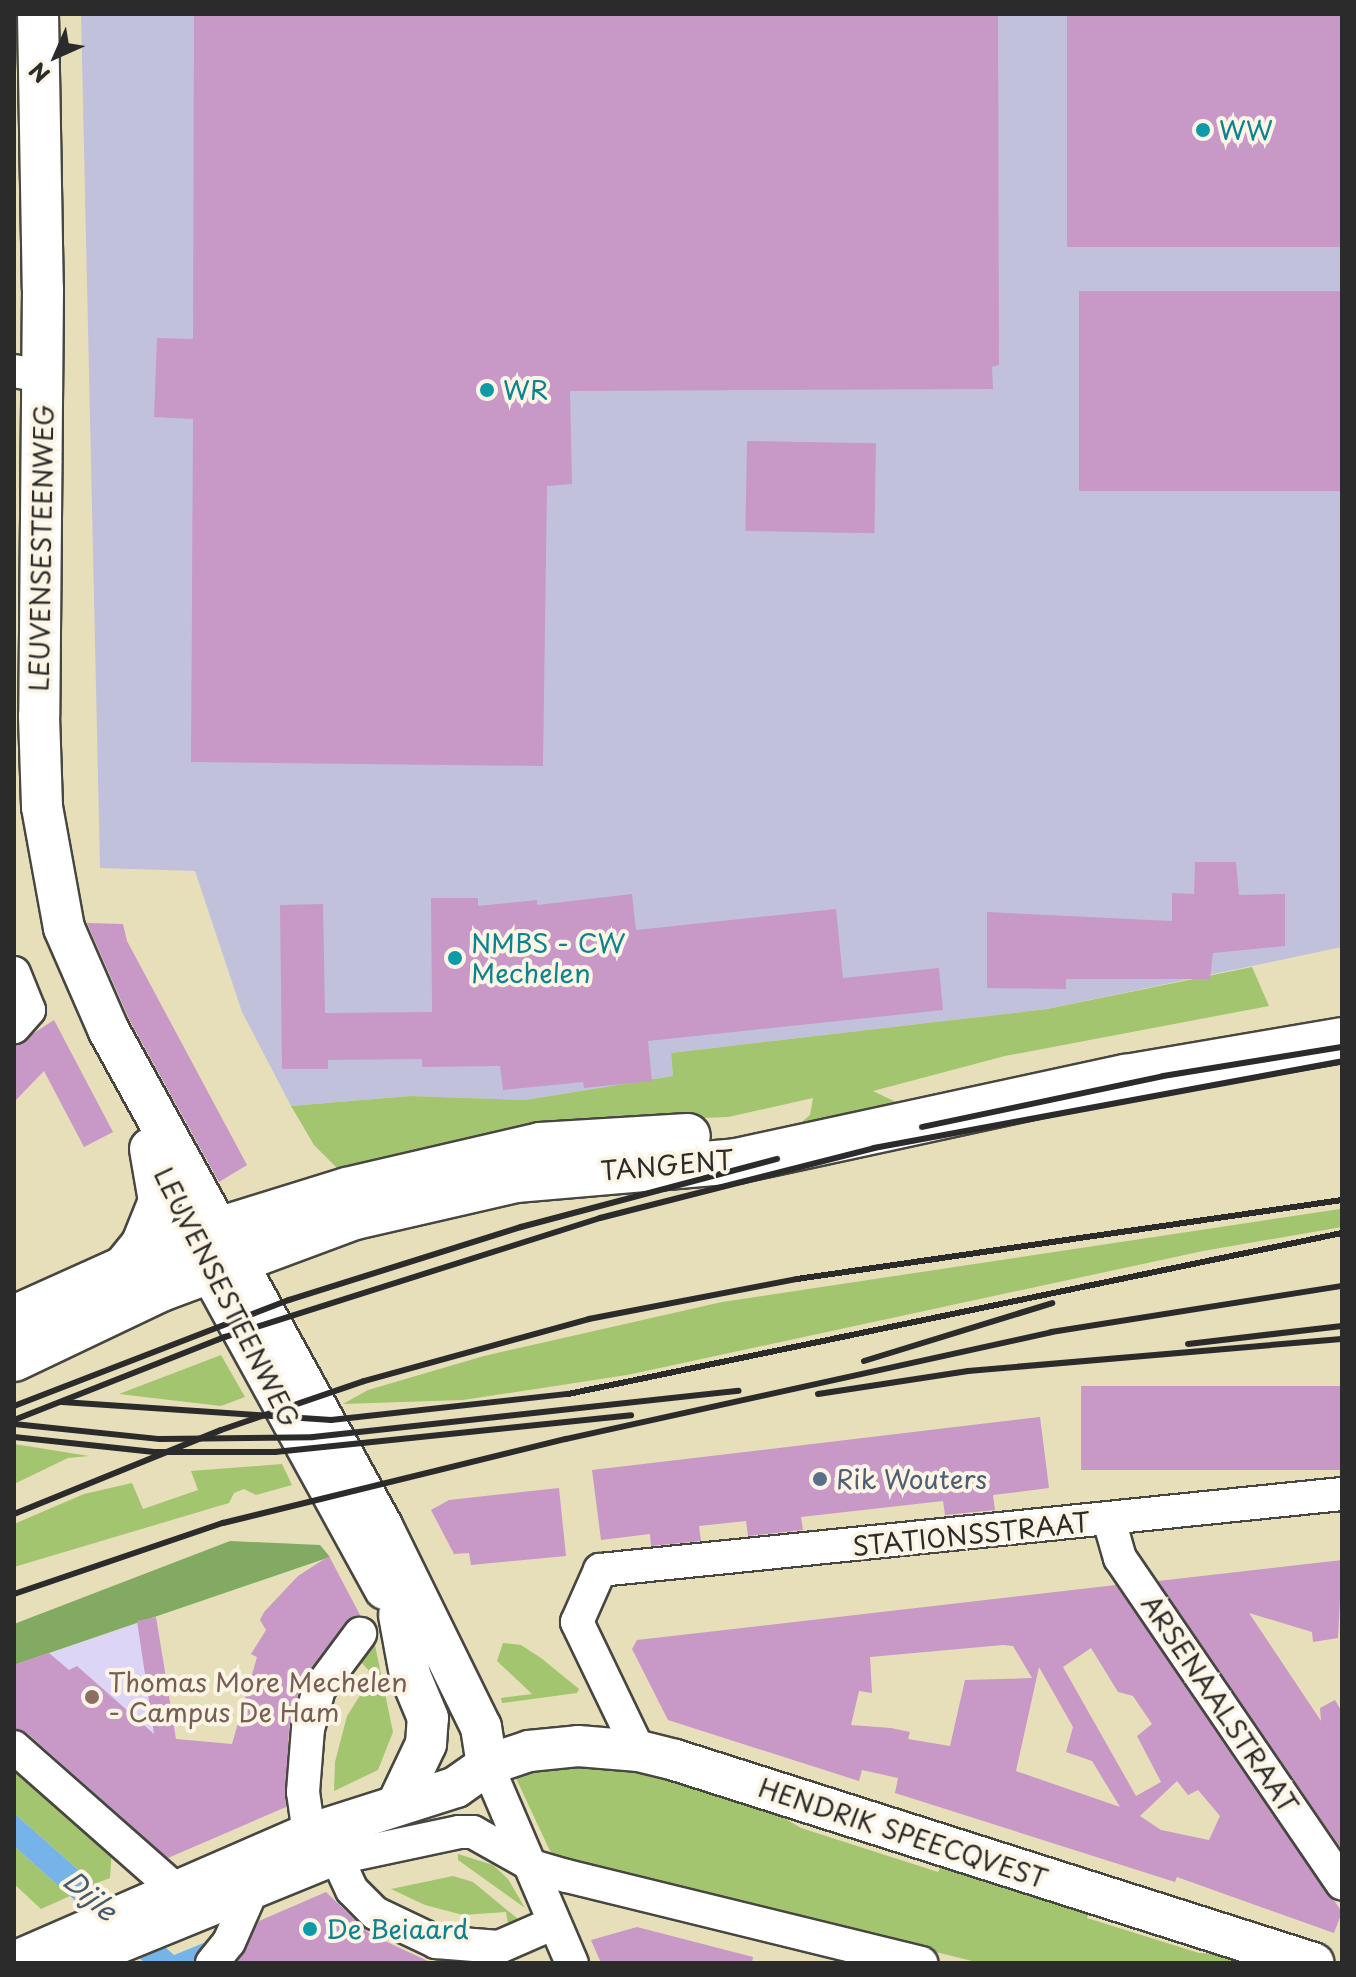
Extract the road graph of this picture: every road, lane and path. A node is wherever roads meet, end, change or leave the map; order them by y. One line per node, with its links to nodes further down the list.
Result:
1 (38, 14): 3 (main road, LEUVENSESTEENWEG)
2 (58, 14): 3 (main road, LEUVENSESTEENWEG)
3 (43, 289): 4 (main road, LEUVENSESTEENWEG)
4 (28, 374): 5 (main road, LEUVENSESTEENWEG)
5 (42, 807): 10 (main road, LEUVENSESTEENWEG); 11 (main road, LEUVENSESTEENWEG)
6 (14, 973): 8 (street)
7 (1342, 1012): 11 (highway, TANGENT)
8 (14, 1027)
9 (1342, 1040): 11 (highway, TANGENT)
10 (150, 1149): 11 (main road, LEUVENSESTEENWEG); 12 (main road)
11 (216, 1250): 12 (highway, TANGENT); 14 (highway, TANGENT); 17 (main road, LEUVENSESTEENWEG); 21 (main road, LEUVENSESTEENWEG)
12 (118, 1273): 13 (highway, TANGENT)
13 (14, 1318)
14 (14, 1359)
15 (1342, 1494): 16 (street, STATIONSSTRAAT)
16 (1109, 1520): 20 (street, STATIONSSTRAAT); 25 (street, ARSENAALSTRAAT)
17 (399, 1615): 21 (main road, LEUVENSESTEENWEG); 22 (main road)
18 (360, 1634): 23 (street)
19 (14, 1747): 27 (street)
20 (639, 1751): 21 (main road, HENDRIK SPEECQVEST); 34 (main road, HENDRIK SPEECQVEST)
21 (487, 1765): 22 (main road, HENDRIK SPEECQVEST); 24 (street, LEUVENSESTEENWEG)
22 (398, 1803): 23 (main road, HENDRIK SPEECQVEST)
23 (323, 1846): 24 (street); 26 (street); 27 (main road, HENDRIK SPEECQVEST); 28 (street)
24 (537, 1876): 28 (street, LEUVENSESTEENWEG); 33 (street)
25 (1342, 1884)
26 (252, 1890): 27 (street); 31 (street)
27 (179, 1899): 29 (main road, HENDRIK SPEECQVEST)
28 (554, 1923): 32 (street, LEUVENSESTEENWEG)
29 (79, 1953): 30 (main road, HENDRIK SPEECQVEST)
30 (14, 1962)
31 (212, 1963)
32 (572, 1963)
33 (921, 1963)
34 (1313, 1963)

